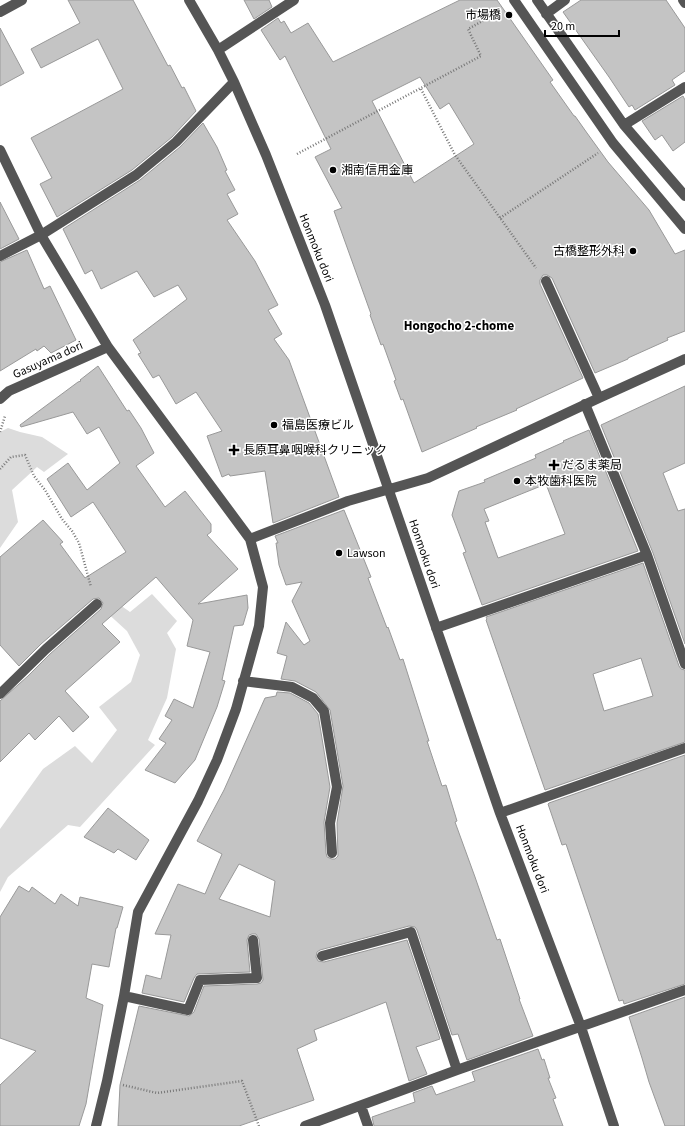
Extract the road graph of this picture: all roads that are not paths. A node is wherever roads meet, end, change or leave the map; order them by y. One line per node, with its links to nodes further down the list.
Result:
1 (22, 0): 9 (street)
2 (189, 0): 11 (street, Honmoku dori)
3 (294, 0): 11 (street)
4 (537, 0): 10 (street)
5 (565, 0): 10 (street)
6 (683, 0): 8 (street)
7 (514, 2): 17 (street)
8 (685, 4)
9 (0, 12)
10 (546, 14): 14 (street)
11 (218, 50): 12 (street, Honmoku dori)
12 (234, 82): 18 (street); 26 (street, Honmoku dori)
13 (685, 87): 14 (street)
14 (624, 125): 16 (street)
15 (1, 155): 18 (street)
16 (685, 196)
17 (685, 229)
18 (41, 235): 19 (street); 21 (street)
19 (0, 256)
20 (546, 281): 23 (street)
21 (108, 347): 24 (street, Gasuyama dori); 27 (street)
22 (685, 359): 23 (street)
23 (599, 398): 25 (street)
24 (0, 399)
25 (585, 404): 26 (street); 28 (street)
26 (389, 488): 27 (street); 30 (street, Honmoku dori)
27 (250, 539): 32 (street)
28 (647, 555): 30 (street); 31 (street)
29 (97, 604): 33 (street)
30 (436, 628): 35 (street, Honmoku dori)
31 (685, 664)
32 (243, 681): 36 (street); 40 (street)
33 (0, 694)
34 (685, 748): 35 (street)
35 (500, 813): 41 (street, Honmoku dori)
36 (332, 853)
37 (253, 940): 40 (street)
38 (322, 956): 42 (street)
39 (685, 990): 41 (street)
40 (124, 996): 44 (street)
41 (581, 1027): 42 (street); 47 (street, Honmoku dori)
42 (458, 1070): 43 (street)
43 (361, 1106): 45 (street); 46 (street)
44 (96, 1126)
45 (306, 1126)
46 (368, 1126)
47 (614, 1126)

